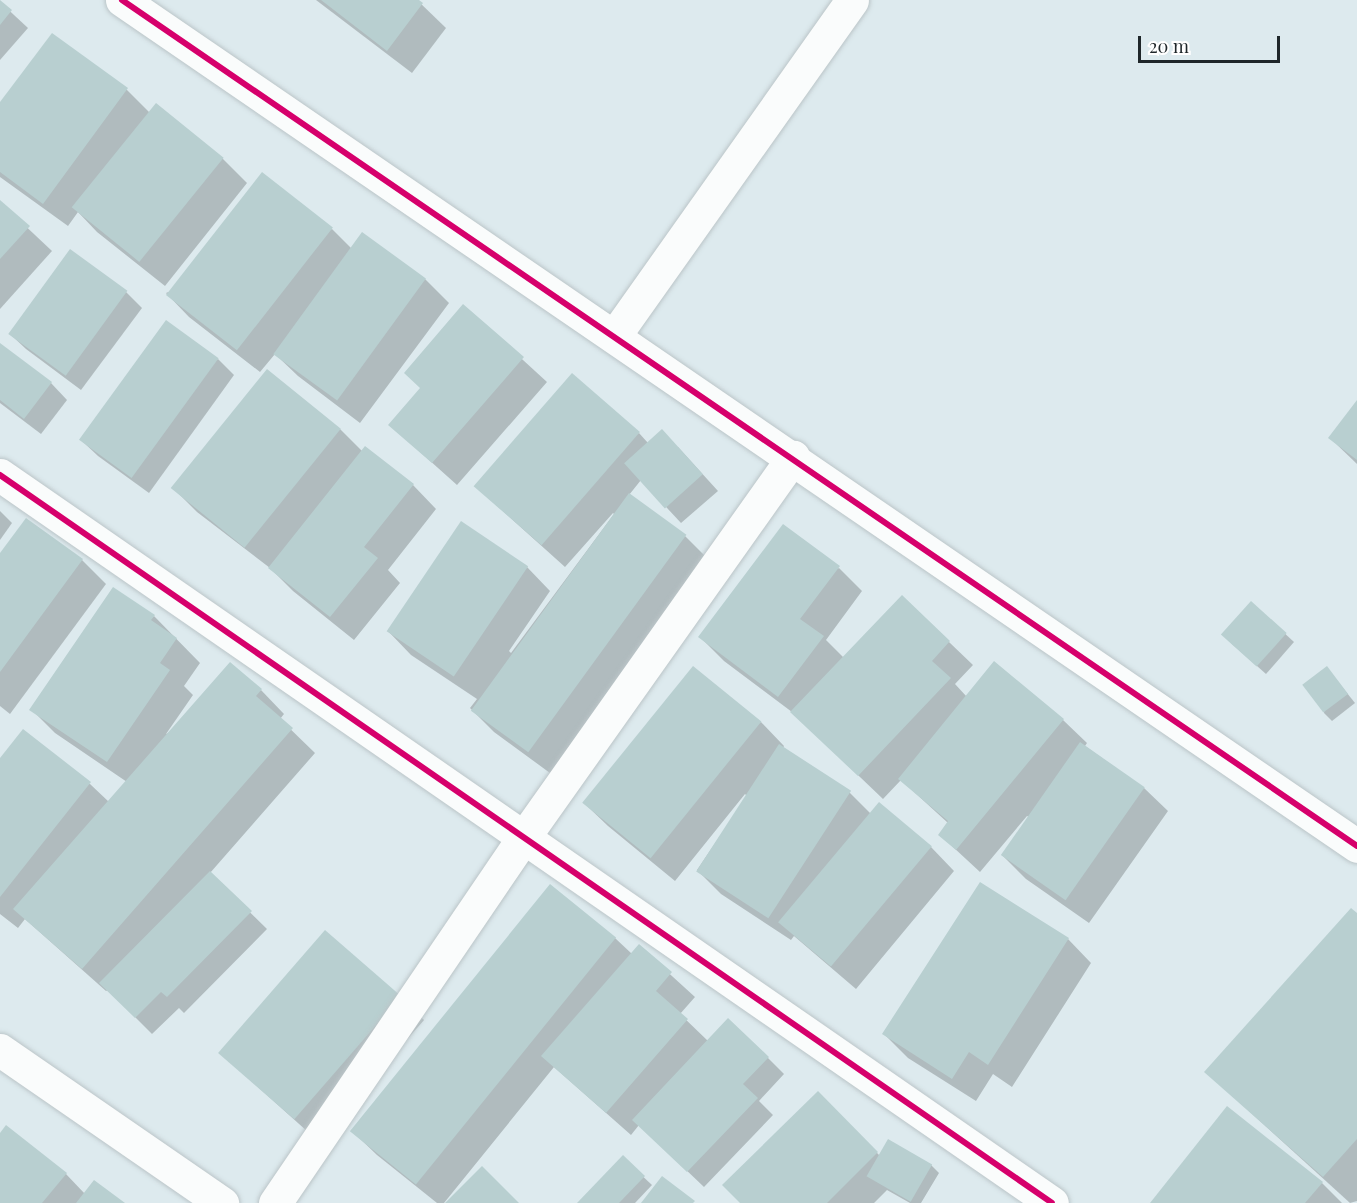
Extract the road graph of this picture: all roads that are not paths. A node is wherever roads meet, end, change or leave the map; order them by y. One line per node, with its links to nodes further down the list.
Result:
1 (122, 0): 3 (street)
2 (852, 0): 3 (street)
3 (615, 335): 4 (street)
4 (793, 458): 6 (street); 7 (street)
5 (0, 475): 6 (street)
6 (524, 837): 10 (street); 11 (street)
7 (1357, 846)
8 (0, 1050): 9 (street)
9 (222, 1203)
10 (275, 1203)
11 (1052, 1203)

